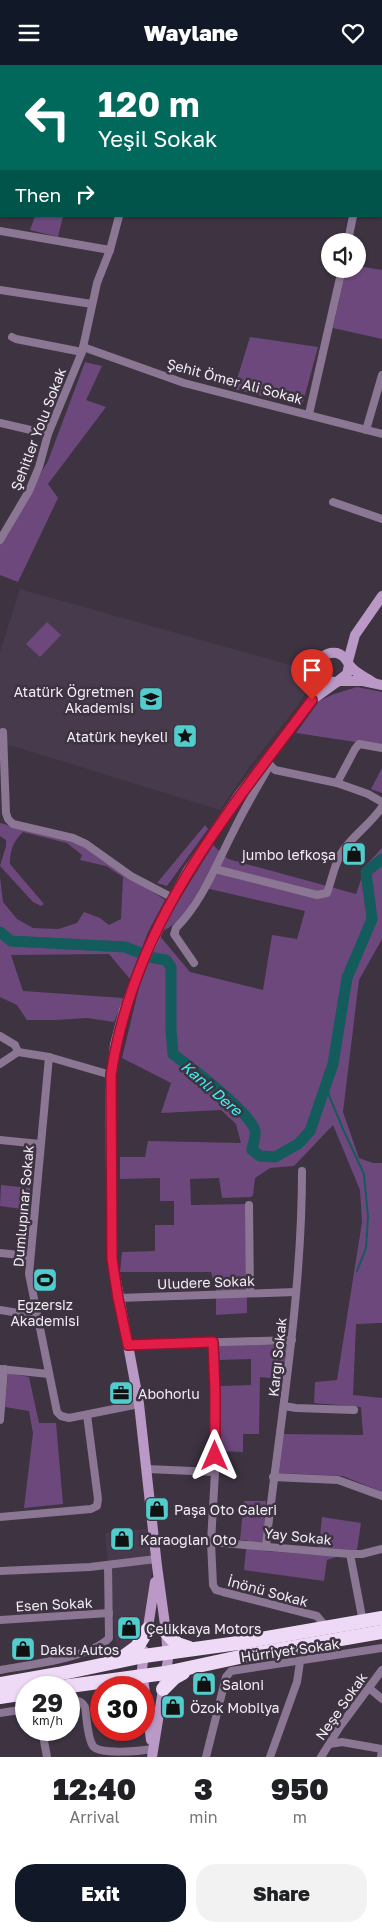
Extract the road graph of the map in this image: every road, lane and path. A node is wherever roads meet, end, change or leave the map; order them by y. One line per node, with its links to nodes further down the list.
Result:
1 (119, 217): 5 (street, Şehitler Yolu Sokak)
2 (353, 217): 4 (street)
3 (0, 231): 5 (street)
4 (350, 233)
5 (110, 250): 8 (street, Şehitler Yolu Sokak)
6 (340, 278): 12 (street)
7 (0, 290): 8 (street)
8 (92, 304): 10 (street, Şehitler Yolu Sokak)
9 (12, 337): 10 (street, Şehit Ömer Ali Sokak)
10 (82, 350): 12 (street, Şehit Ömer Ali Sokak); 15 (street, Şehitler Yolu Sokak)
11 (382, 375): 14 (street)
12 (309, 414): 14 (street, Şehit Ömer Ali Sokak)
13 (0, 423): 15 (street)
14 (366, 430): 16 (street, Şehit Ömer Ali Sokak)
15 (48, 434): 19 (street, Şehitler Yolu Sokak)
16 (382, 434)
17 (333, 502): 18 (street)
18 (382, 519)
19 (0, 540)
20 (382, 596): 21 (main road)
21 (356, 635): 22 (main road); 23 (main road)
22 (333, 652): 23 (main road); 24 (main road)
23 (348, 663): 25 (main road); 26 (main road)
24 (320, 673): 25 (main road); 27 (main road)
25 (339, 681): 26 (main road); 27 (main road)
26 (378, 684)
27 (312, 700): 30 (main road)
28 (3, 731): 35 (street)
29 (382, 748): 31 (street)
30 (268, 763): 31 (street); 34 (street); 35 (main road)
31 (337, 783): 32 (street)
32 (382, 802)
33 (382, 807): 34 (street)
34 (215, 869): 37 (street)
35 (172, 898): 36 (main road)
36 (156, 932): 37 (street); 43 (main road)
37 (175, 932): 38 (street)
38 (194, 963)
39 (0, 1037): 40 (street)
40 (18, 1052): 41 (street); 42 (street)
41 (48, 1057): 43 (street); 45 (street, Dumlupınar Sokak)
42 (0, 1063)
43 (111, 1075): 52 (main road)
44 (0, 1140): 45 (street)
45 (40, 1144): 49 (street, Dumlupınar Sokak)
46 (302, 1171): 50 (street, Kargı Sokak)
47 (249, 1205): 51 (street)
48 (0, 1253): 49 (street)
49 (30, 1256): 54 (street, Dumlupınar Sokak)
50 (295, 1292): 51 (street, Uludere Sokak); 55 (street, Kargı Sokak)
51 (250, 1293): 52 (street, Uludere Sokak)
52 (118, 1298): 57 (main road)
53 (0, 1310): 54 (street)
54 (37, 1316): 59 (street, Dumlupınar Sokak)
55 (292, 1340): 56 (street); 61 (street, Kargı Sokak)
56 (213, 1342): 57 (street); 66 (street)
57 (128, 1345): 60 (main road)
58 (2, 1369): 59 (street); 64 (street)
59 (49, 1374): 63 (street, Dumlupınar Sokak)
60 (139, 1405): 63 (street); 65 (main road)
61 (284, 1406): 62 (street); 67 (street, Kargı Sokak)
62 (354, 1410)
63 (86, 1415): 69 (street)
64 (0, 1420)
65 (147, 1469): 66 (street); 74 (main road)
66 (215, 1472): 70 (street)
67 (273, 1477): 68 (street); 71 (street, Kargı Sokak)
68 (382, 1496)
69 (0, 1517)
70 (211, 1541): 71 (street, Yay Sokak); 81 (street, İnönü Sokak)
71 (266, 1545): 73 (street, Yay Sokak)
72 (382, 1549): 73 (street, Yay Sokak)
73 (350, 1554): 80 (street)
74 (156, 1562): 75 (street); 82 (main road); 83 (main road)
75 (108, 1565): 76 (street); 77 (street)
76 (0, 1571)
77 (109, 1613): 79 (street, Esen Sokak); 92 (street)
78 (382, 1618): 80 (highway)
79 (0, 1620)
80 (363, 1621): 81 (highway)
81 (327, 1627): 85 (highway)
82 (148, 1629): 88 (main road); 89 (highway)
83 (166, 1632): 85 (highway); 87 (main road)
84 (382, 1632): 91 (highway)
85 (192, 1649): 87 (highway)
86 (382, 1649): 90 (street, Hürriyet Sokak)
87 (168, 1652): 88 (highway); 94 (main road)
88 (144, 1656): 89 (highway); 95 (main road)
89 (117, 1661): 97 (highway)
90 (300, 1662): 111 (street, Hürriyet Sokak); 112 (street)
91 (200, 1666): 94 (highway); 99 (highway)
92 (0, 1670)
93 (382, 1670): 98 (street, Neşe Sokak)
94 (165, 1673): 96 (highway); 99 (main road)
95 (140, 1676)
96 (155, 1676)
97 (0, 1685)
98 (369, 1688): 102 (street); 107 (street, Neşe Sokak)
99 (163, 1689): 109 (main road)
100 (15, 1695): 101 (highway)
101 (0, 1697)
102 (382, 1699)
103 (80, 1701): 109 (street)
104 (15, 1711): 105 (street)
105 (0, 1713)
106 (44, 1741): 110 (street)
107 (330, 1744): 108 (street); 113 (street, Neşe Sokak)
108 (382, 1749): 114 (street)
109 (152, 1753)
110 (47, 1757)
111 (206, 1757)
112 (270, 1757)
113 (321, 1757)
114 (381, 1757)

